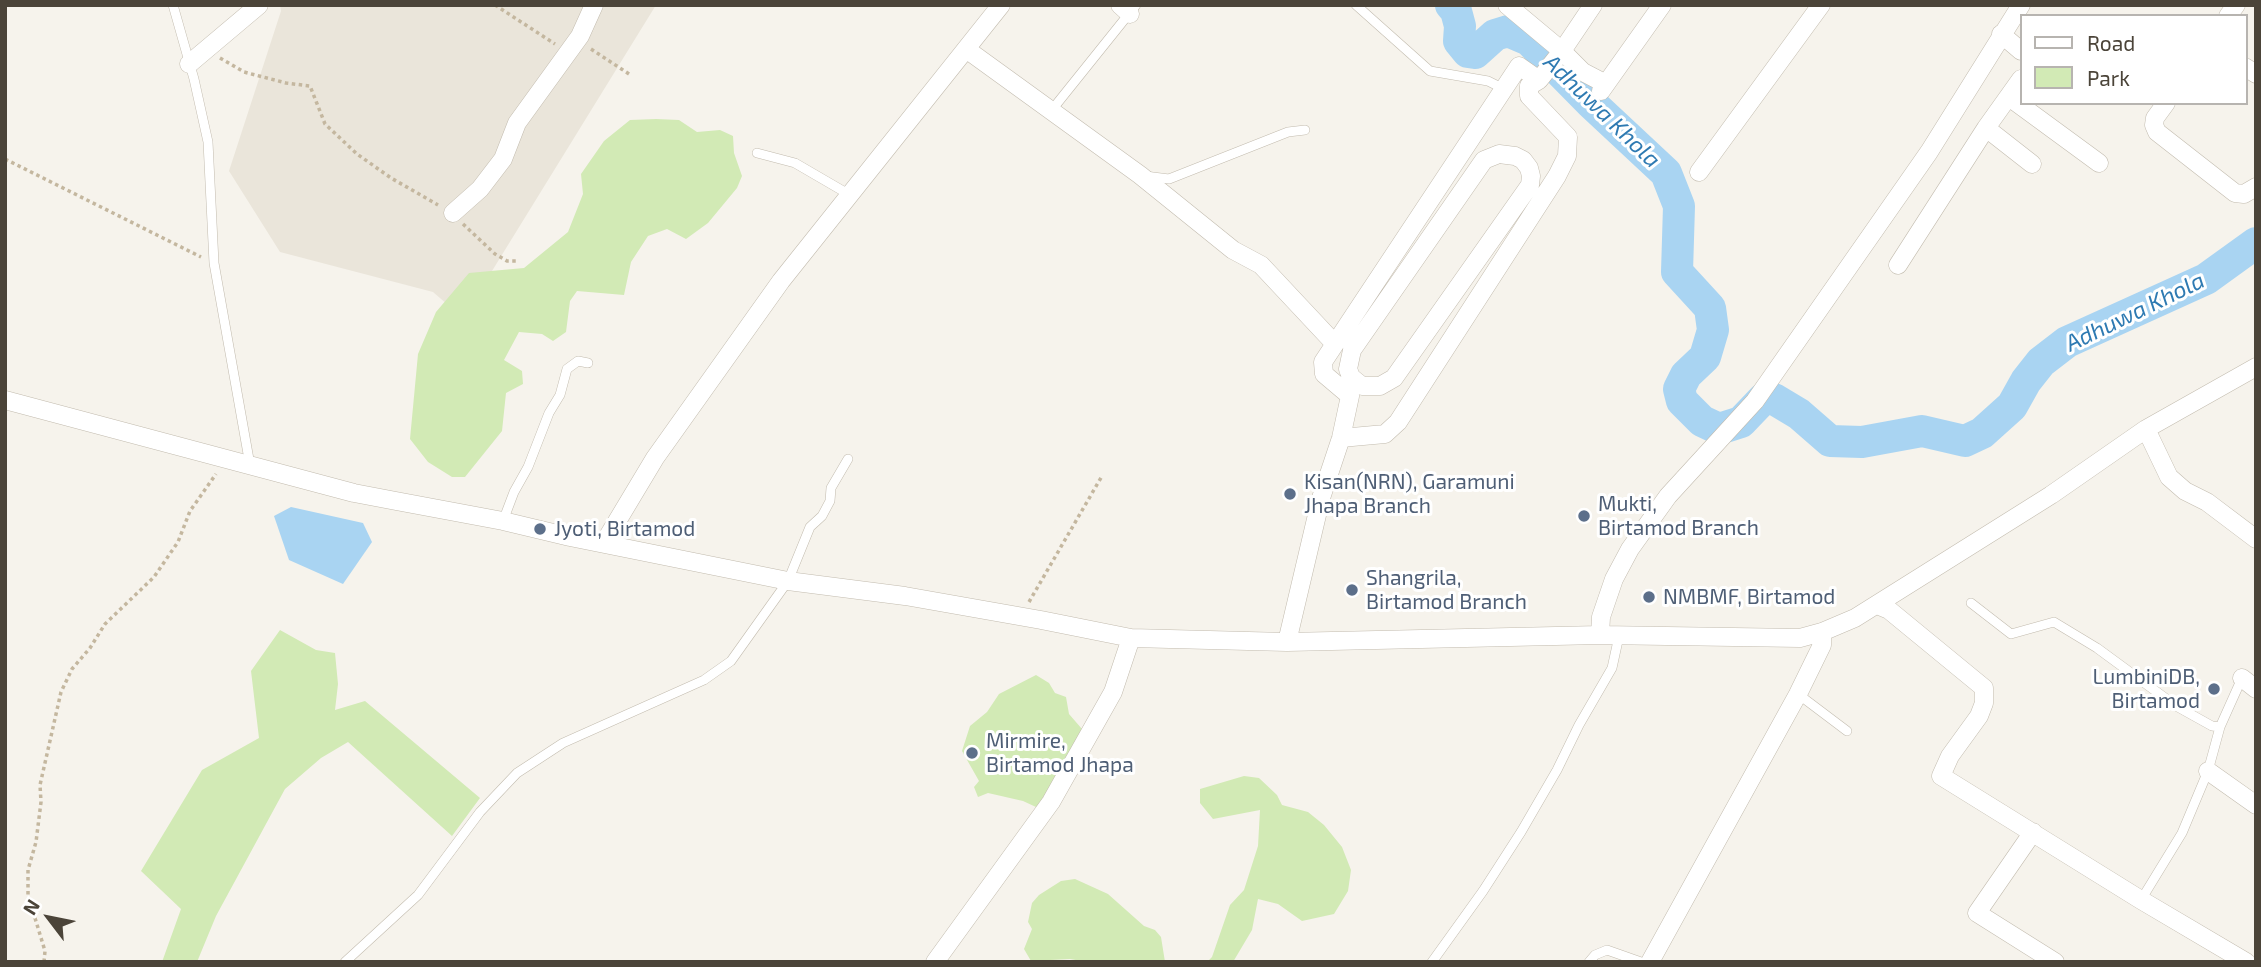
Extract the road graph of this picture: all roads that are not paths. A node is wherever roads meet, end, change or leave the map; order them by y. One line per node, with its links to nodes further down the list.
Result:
1 (173, 5): 16 (lane)
2 (259, 5): 16 (street)
3 (594, 5): 33 (street)
4 (1001, 5): 13 (street)
5 (1356, 5): 19 (lane)
6 (1507, 5): 15 (street)
7 (1593, 5): 15 (street)
8 (1662, 5): 15 (street)
9 (1821, 5): 29 (street)
10 (2021, 5): 12 (street)
11 (1129, 8): 22 (lane)
12 (2001, 34): 14 (street); 50 (street)
13 (966, 49): 22 (street); 32 (street)
14 (2020, 50)
15 (1560, 53): 17 (street)
16 (189, 64): 42 (lane)
17 (1541, 77): 19 (street); 40 (street)
18 (2020, 80): 20 (street)
19 (1504, 89): 35 (street)
20 (2009, 97): 23 (street); 27 (street)
21 (2165, 105): 31 (street)
22 (1051, 111): 30 (street)
23 (1986, 128): 28 (street); 34 (street)
24 (1304, 130): 30 (lane)
25 (757, 153): 32 (lane)
26 (1484, 160): 26 (street)
27 (2099, 163)
28 (2032, 164)
29 (1699, 172)
30 (1140, 175): 35 (street)
31 (2256, 187)
32 (850, 195): 45 (street)
33 (453, 213)
34 (1898, 265)
35 (1335, 344): 40 (street)
36 (588, 363): 43 (lane)
37 (2256, 367): 39 (street)
38 (5, 400): 42 (street)
39 (2146, 429): 44 (street); 48 (street)
40 (1341, 438): 53 (street)
41 (848, 459): 46 (lane)
42 (250, 465): 43 (street)
43 (503, 521): 45 (street)
44 (2256, 539)
45 (604, 543): 46 (street)
46 (788, 581): 52 (street); 62 (lane)
47 (1971, 603): 56 (lane)
48 (1877, 605): 49 (street); 60 (street)
49 (1822, 632): 51 (street); 55 (street)
50 (1600, 635): 51 (street); 53 (street)
51 (1619, 636): 64 (lane)
52 (1130, 638): 53 (street); 63 (street)
53 (1287, 642)
54 (2249, 683): 56 (lane)
55 (1798, 694): 57 (lane); 67 (street)
56 (2220, 727): 58 (lane)
57 (1847, 731)
58 (2208, 771): 59 (street); 61 (lane)
59 (2256, 805)
60 (2034, 832): 61 (street); 68 (street)
61 (2141, 900): 69 (street)
62 (345, 962)
63 (935, 962)
64 (1432, 962)
65 (1589, 962): 66 (lane)
66 (1641, 962)
67 (1650, 962)
68 (2055, 962)
69 (2246, 962)

